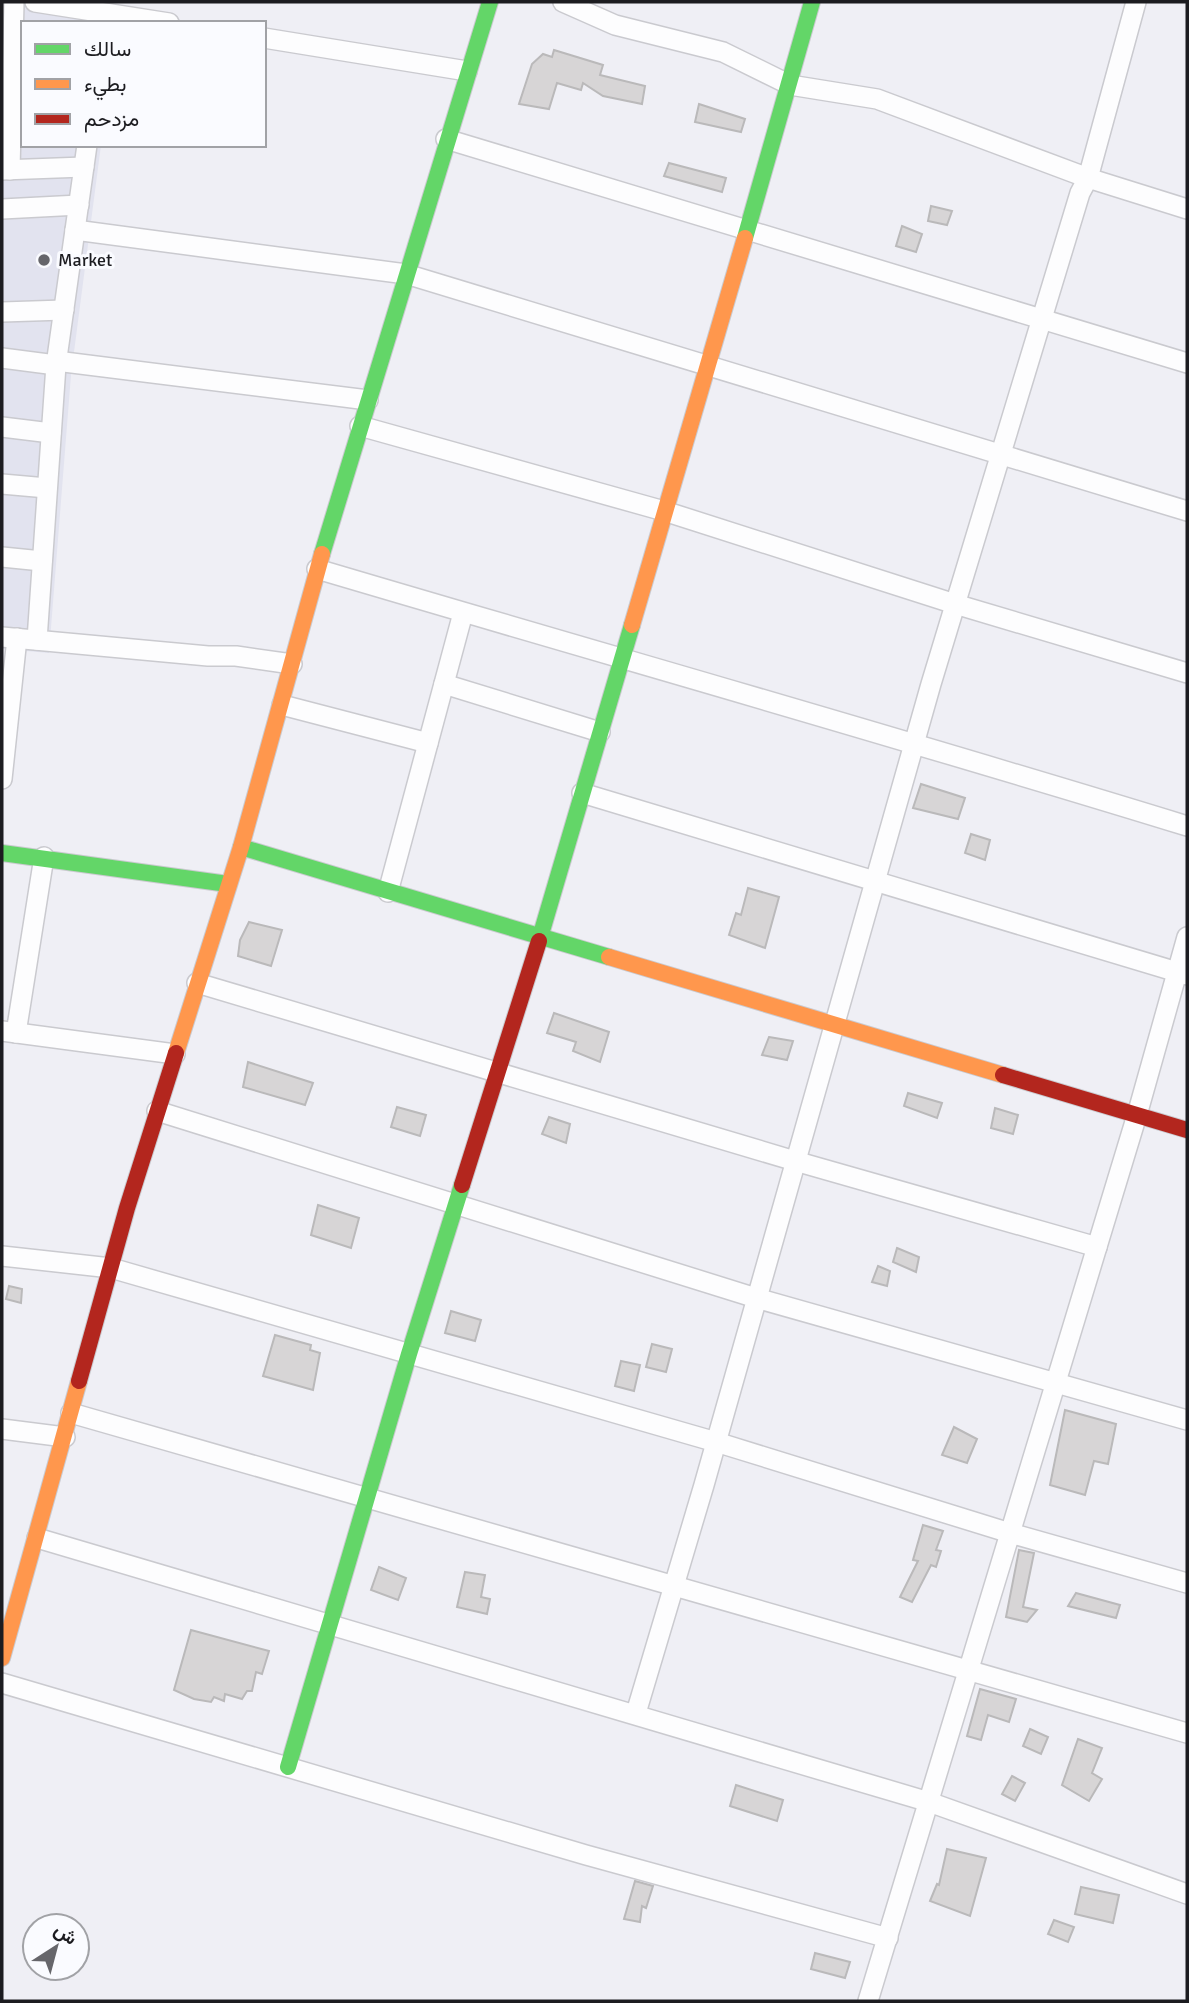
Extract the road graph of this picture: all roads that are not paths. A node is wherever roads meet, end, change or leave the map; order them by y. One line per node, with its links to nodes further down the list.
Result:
1 (14, 2): 11 (street)
2 (490, 2): 10 (street)
3 (563, 2): 12 (street)
4 (812, 2): 12 (street)
5 (1136, 2): 18 (street)
6 (45, 3): 7 (street)
7 (103, 17): 8 (street)
8 (147, 21)
9 (266, 38): 10 (street)
10 (467, 71): 14 (street)
11 (12, 72): 13 (street)
12 (790, 85): 18 (street); 23 (street)
13 (7, 110): 17 (street)
14 (446, 139): 23 (street); 24 (street)
15 (88, 147): 16 (street)
16 (84, 167): 17 (street); 19 (street)
17 (6, 170)
18 (1088, 177): 21 (street); 27 (street)
19 (79, 205): 20 (street); 22 (street)
20 (2, 209)
21 (1187, 209)
22 (75, 230): 24 (street); 25 (street)
23 (747, 230): 27 (street); 31 (street)
24 (406, 274): 31 (street); 32 (street)
25 (64, 310): 26 (street); 29 (street)
26 (2, 312)
27 (1042, 319): 30 (street); 36 (street)
28 (2, 358): 29 (street)
29 (56, 363): 32 (street); 35 (street)
30 (1187, 363)
31 (706, 368): 36 (street); 39 (street)
32 (368, 400): 33 (street)
33 (360, 426): 39 (street); 43 (street)
34 (2, 427): 35 (street)
35 (51, 433): 38 (street)
36 (1001, 453): 40 (street); 44 (street)
37 (2, 484): 38 (street)
38 (47, 488): 42 (street)
39 (664, 511): 44 (street); 48 (street)
40 (1187, 511)
41 (2, 557): 42 (street)
42 (42, 561): 47 (street)
43 (317, 569): 45 (street); 49 (street)
44 (956, 604): 50 (street); 54 (street)
45 (463, 613): 48 (street); 51 (street)
46 (9, 638): 47 (street); 56 (street)
47 (37, 640): 49 (street)
48 (621, 660): 53 (street); 54 (street)
49 (292, 664): 52 (street)
50 (1187, 673)
51 (444, 684): 53 (street); 55 (street)
52 (282, 705): 55 (street); 59 (street)
53 (600, 732): 57 (street)
54 (915, 742): 58 (street); 62 (street)
55 (428, 743): 64 (street)
56 (2, 779)
57 (582, 793): 62 (street); 66 (street)
58 (1187, 826)
59 (241, 847): 63 (street); 64 (street)
60 (2, 853): 61 (street)
61 (44, 857): 63 (street); 70 (street)
62 (874, 882): 67 (street); 69 (street)
63 (228, 884): 68 (street)
64 (388, 892): 66 (street)
65 (1187, 937): 67 (street)
66 (540, 938): 69 (street); 72 (street)
67 (1182, 974): 74 (street)
68 (197, 983): 71 (street); 72 (street)
69 (834, 1025): 74 (street); 76 (street)
70 (9, 1032): 71 (street)
71 (175, 1054): 73 (street)
72 (498, 1073): 76 (street); 77 (street)
73 (157, 1111): 77 (street); 80 (street)
74 (1138, 1115): 75 (street); 78 (street)
75 (1187, 1130)
76 (794, 1161): 78 (street); 81 (street)
77 (456, 1204): 81 (street); 82 (street)
78 (1097, 1247): 83 (street)
79 (2, 1256): 80 (street)
80 (111, 1268): 82 (street); 84 (street)
81 (756, 1297): 83 (street); 88 (street)
82 (409, 1354): 88 (street); 89 (street)
83 (1056, 1384): 85 (street); 90 (street)
84 (71, 1413): 87 (street); 89 (street)
85 (1187, 1420)
86 (2, 1429): 87 (street)
87 (65, 1437): 91 (street)
88 (716, 1442): 90 (street); 93 (street)
89 (369, 1498): 93 (street); 94 (street)
90 (1010, 1533): 92 (street); 96 (street)
91 (37, 1538): 94 (street); 95 (street)
92 (1187, 1583)
93 (674, 1585): 96 (street); 98 (street)
94 (329, 1623): 98 (street); 100 (street)
95 (2, 1658)
96 (969, 1668): 99 (street); 101 (street)
97 (2, 1684): 100 (street)
98 (636, 1713): 101 (street)
99 (1187, 1733)
100 (288, 1767): 103 (street)
101 (929, 1802): 102 (street); 103 (street)
102 (1187, 1894)
103 (888, 1938): 104 (street)
104 (868, 2001)

